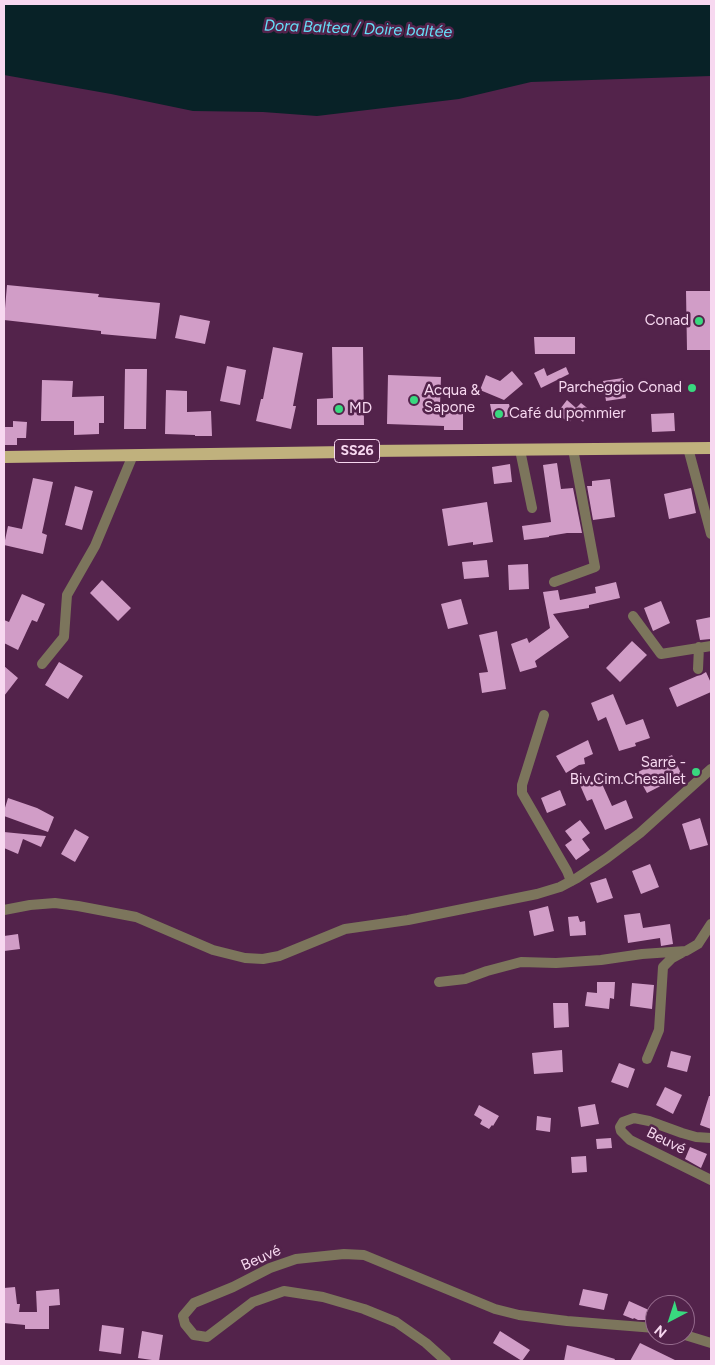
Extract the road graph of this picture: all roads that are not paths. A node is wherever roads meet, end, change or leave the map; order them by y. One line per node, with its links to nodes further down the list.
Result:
1 (688, 448): 2 (main road, SS26); 3 (main road, SS26); 8 (street)
2 (711, 448)
3 (573, 449): 4 (main road, SS26); 9 (street)
4 (520, 450): 5 (main road, SS26); 7 (street)
5 (133, 455): 6 (main road, SS26); 13 (street)
6 (4, 458)
7 (532, 508)
8 (711, 534)
9 (554, 582)
10 (633, 616): 12 (street)
11 (711, 646): 12 (street)
12 (700, 647): 14 (street)
13 (42, 664)
14 (698, 669)
15 (544, 715): 17 (street)
16 (711, 769): 17 (street)
17 (571, 882): 18 (street)
18 (4, 910)
19 (711, 924): 20 (street)
20 (686, 951): 21 (street); 22 (street)
21 (439, 982)
22 (647, 1059)
23 (711, 1138): 24 (street, Beuvé)
24 (711, 1180)
25 (645, 1327): 28 (street, Beuvé)
26 (695, 1338): 27 (street)
27 (711, 1343)
28 (446, 1361)

